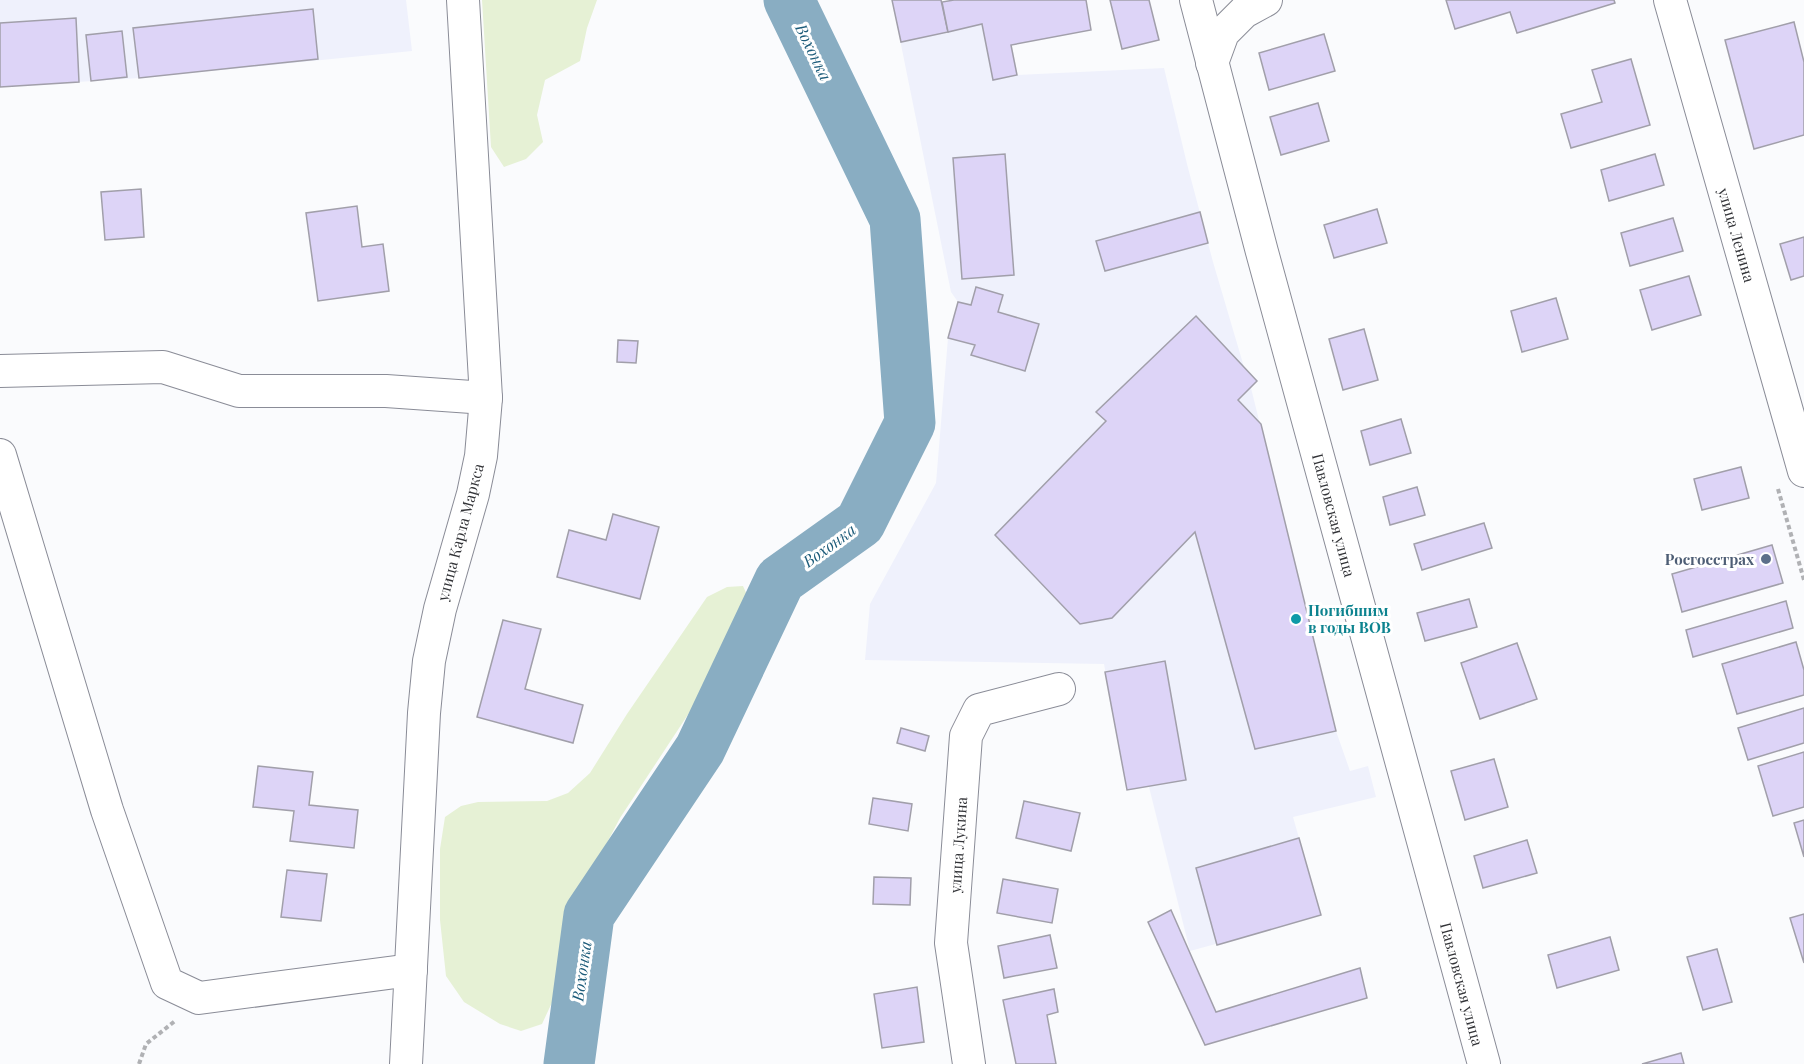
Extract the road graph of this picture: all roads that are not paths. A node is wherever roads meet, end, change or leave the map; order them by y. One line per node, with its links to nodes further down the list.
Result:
1 (464, 0): 7 (street, улица Карла Маркса)
2 (1196, 0): 5 (street, Павловская улица)
3 (1266, 0): 5 (street)
4 (1670, 0): 9 (street, улица Ленина)
5 (1212, 63): 14 (street, Павловская улица)
6 (0, 371): 7 (street)
7 (486, 398): 11 (street, улица Карла Маркса)
8 (0, 455): 11 (street)
9 (1804, 471)
10 (1059, 689): 13 (street, улица Лукина)
11 (411, 970): 12 (street, улица Карла Маркса)
12 (406, 1064)
13 (969, 1064)
14 (1484, 1064)

